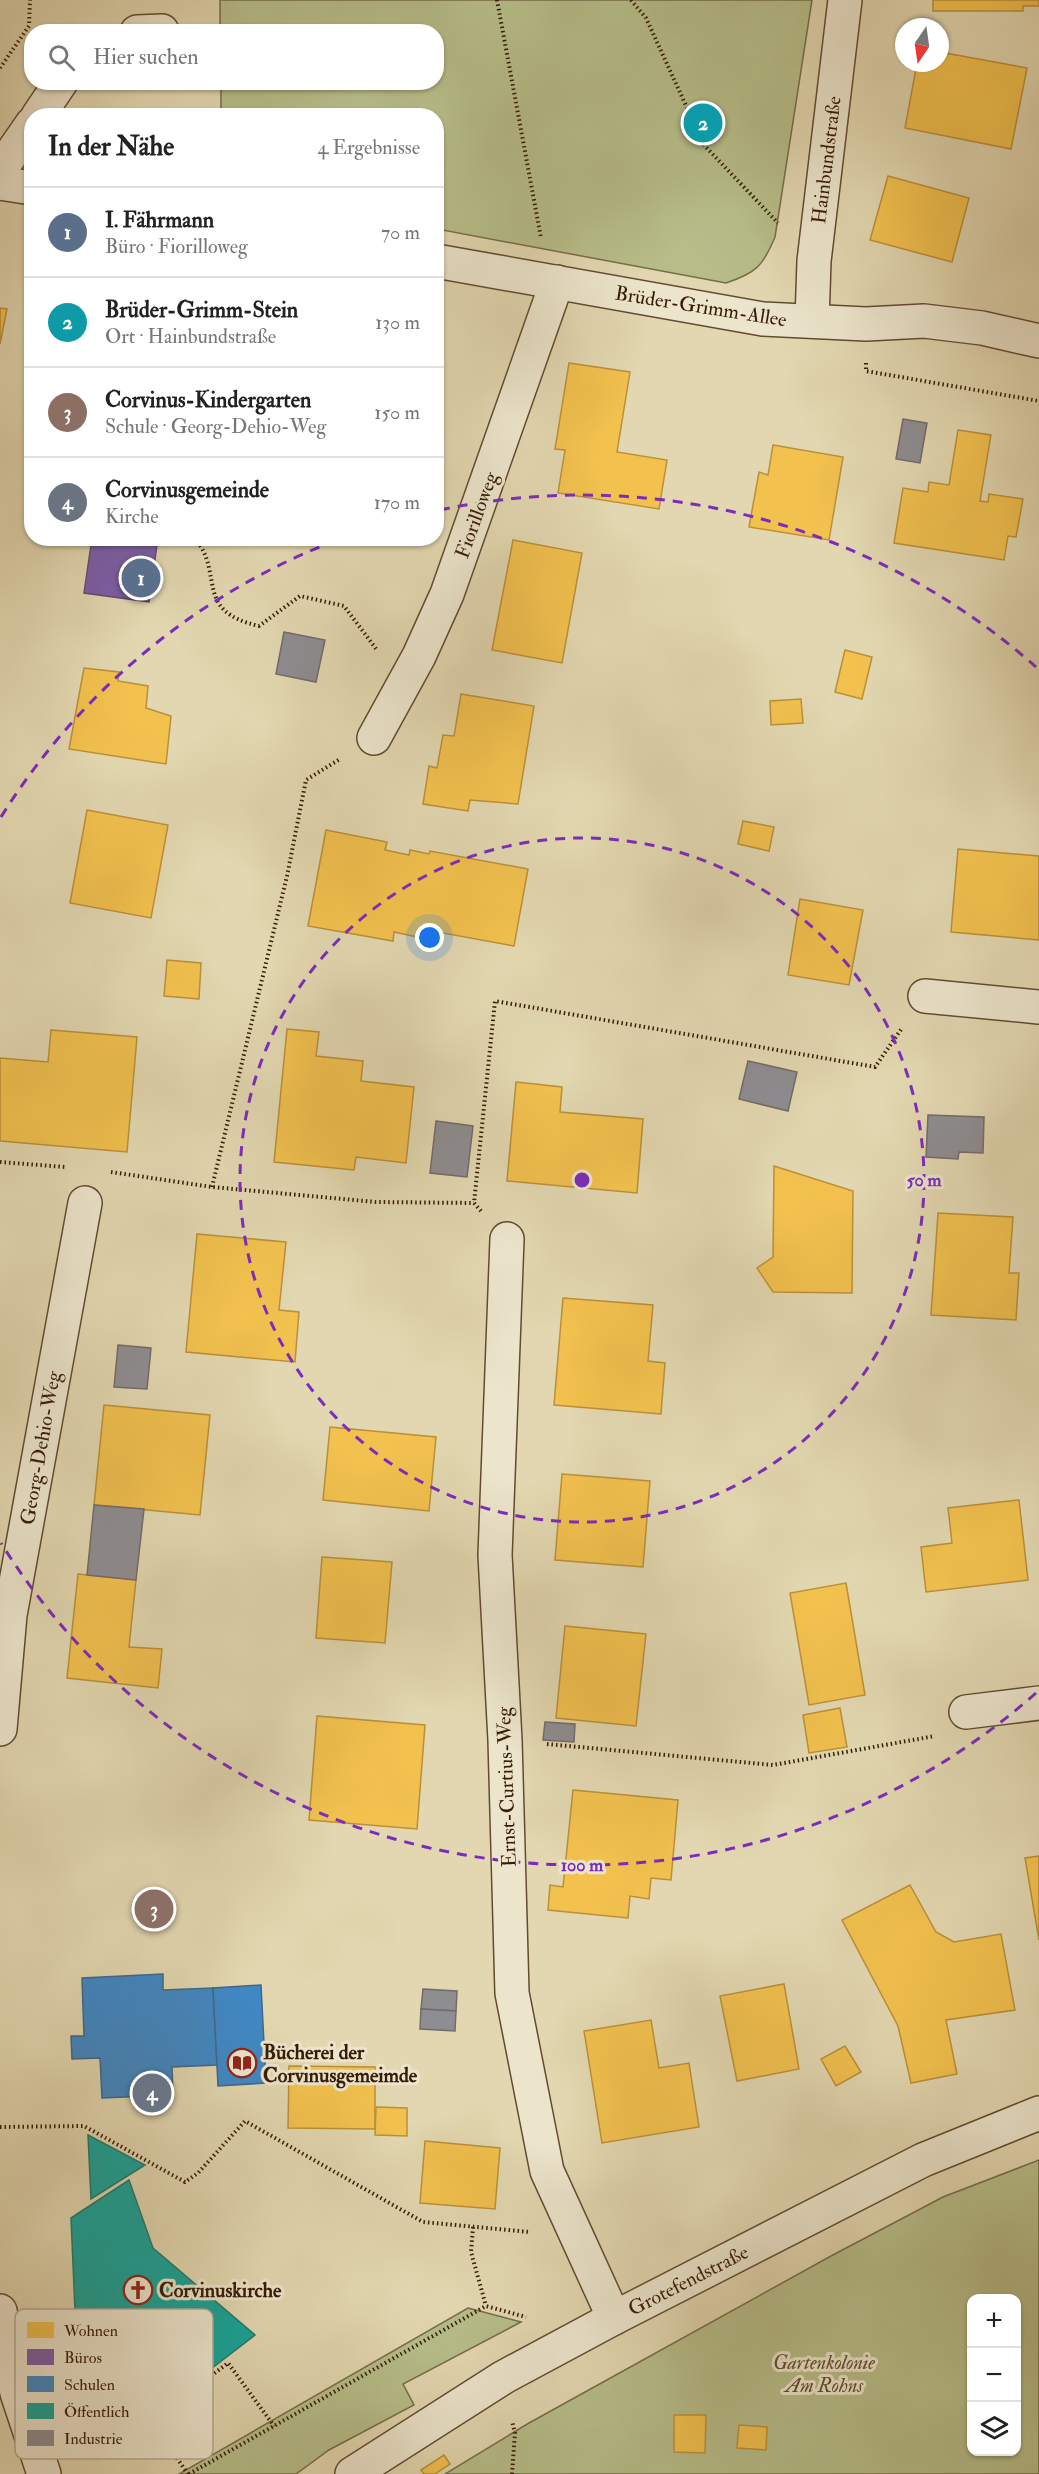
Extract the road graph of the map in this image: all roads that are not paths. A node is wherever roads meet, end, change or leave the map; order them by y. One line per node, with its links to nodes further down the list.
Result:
1 (845, 0): 10 (street, Hainbundstraße)
2 (56, 90): 3 (street)
3 (43, 108)
4 (24, 136): 5 (street)
5 (0, 170)
6 (0, 183): 7 (street)
7 (24, 187)
8 (444, 262): 9 (street, Brüder-Grimm-Allee)
9 (550, 281): 10 (street, Brüder-Grimm-Allee); 12 (street, Fiorilloweg)
10 (812, 321): 11 (street, Brüder-Grimm-Allee)
11 (1039, 341)
12 (374, 738)
13 (926, 996): 14 (street)
14 (1039, 1007)
15 (85, 1203): 19 (street, Georg-Dehio-Weg)
16 (507, 1239): 22 (street, Ernst-Curtius-Weg)
17 (1039, 1703): 18 (street)
18 (966, 1712)
19 (0, 1729)
20 (1039, 2113): 22 (street, Grotefendstraße)
21 (0, 2311): 23 (street)
22 (614, 2318): 26 (street, Grotefendstraße)
23 (15, 2388)
24 (40, 2459): 25 (street)
25 (45, 2474)
26 (352, 2474)

